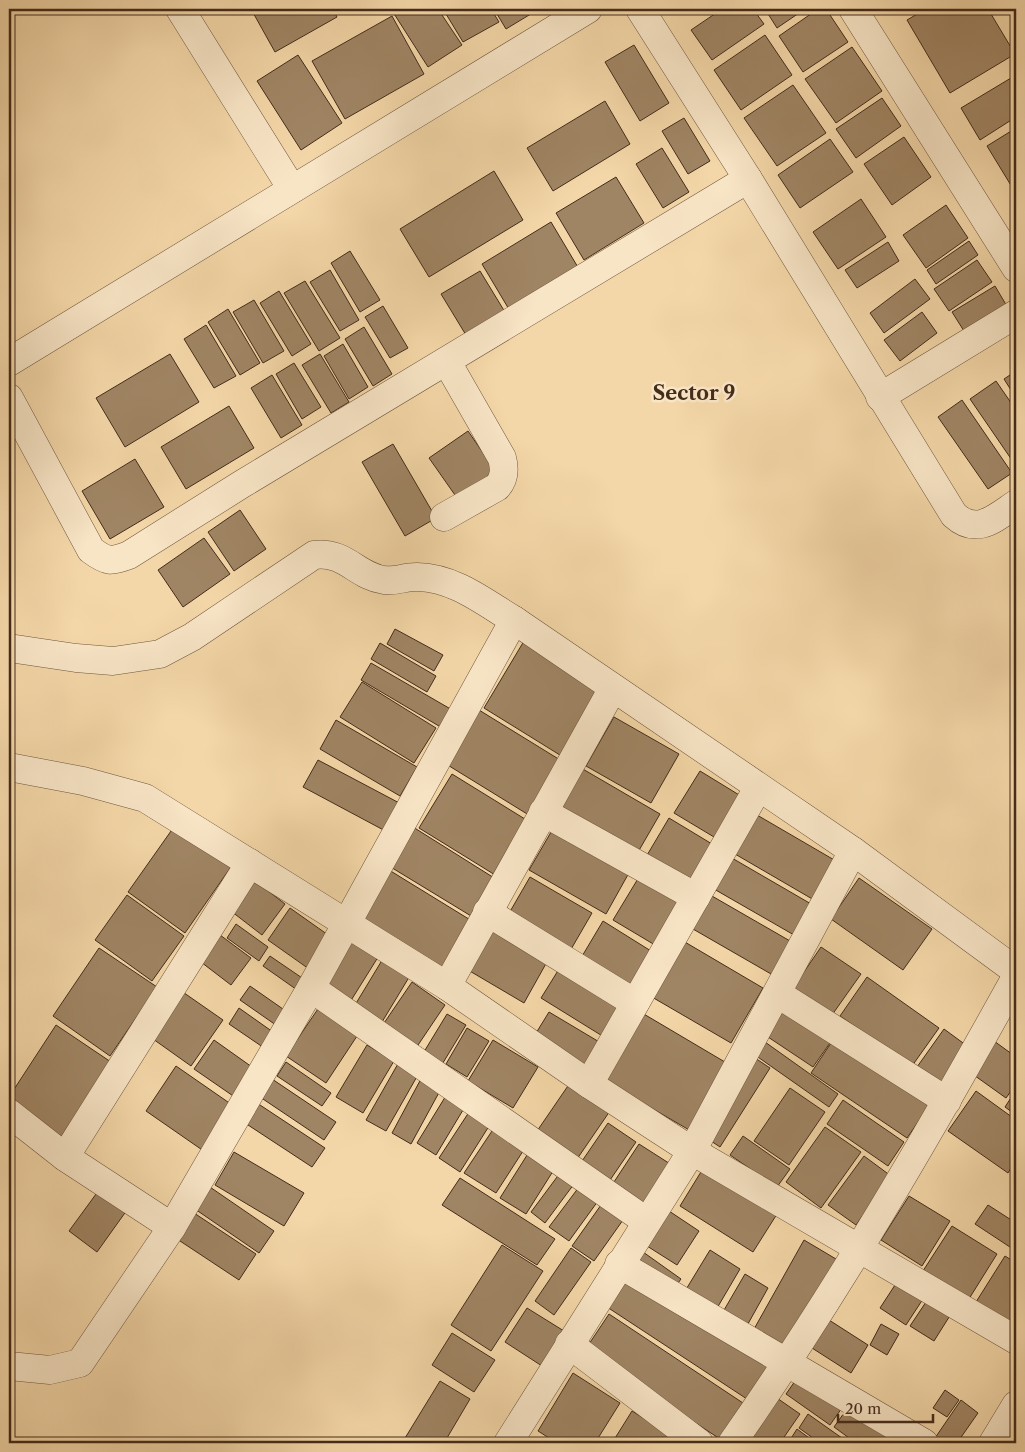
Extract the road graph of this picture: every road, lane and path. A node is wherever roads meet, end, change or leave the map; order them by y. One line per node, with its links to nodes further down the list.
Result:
1 (180, 9): 6 (street)
2 (588, 9): 6 (street)
3 (640, 9): 5 (street)
4 (853, 9): 7 (street)
5 (748, 179): 10 (street); 11 (street)
6 (292, 189): 9 (street)
7 (1016, 268)
8 (1016, 314): 11 (street)
9 (9, 362)
10 (447, 362): 12 (street); 14 (street)
11 (880, 397): 13 (street)
12 (9, 398)
13 (1016, 504)
14 (444, 517)
15 (514, 620): 16 (street); 17 (street); 25 (street)
16 (9, 648)
17 (613, 688): 19 (street); 20 (street)
18 (9, 768): 22 (street)
19 (758, 788): 21 (street); 23 (street)
20 (543, 812): 23 (street); 24 (street)
21 (853, 851): 26 (street); 30 (street)
22 (250, 863): 25 (street); 36 (street)
23 (696, 897): 31 (street)
24 (487, 912): 28 (street); 31 (street)
25 (347, 923): 28 (street); 29 (street)
26 (1016, 971)
27 (1016, 976): 33 (street)
28 (447, 986): 32 (street)
29 (311, 988): 37 (street); 38 (street)
30 (778, 994): 33 (street); 35 (street)
31 (635, 1003): 32 (street)
32 (589, 1084): 35 (street)
33 (947, 1101): 39 (street)
34 (9, 1114): 36 (street)
35 (692, 1151): 37 (street); 39 (street)
36 (65, 1157): 38 (street)
37 (646, 1221): 40 (street)
38 (172, 1227): 44 (street)
39 (858, 1246): 41 (street); 43 (street)
40 (619, 1264): 42 (street); 43 (street)
41 (1016, 1340)
42 (569, 1344): 46 (street); 47 (street)
43 (788, 1363): 48 (street); 49 (street)
44 (9, 1366)
45 (1016, 1404): 50 (street)
46 (508, 1443)
47 (698, 1443)
48 (732, 1443)
49 (924, 1443)
50 (993, 1443)

